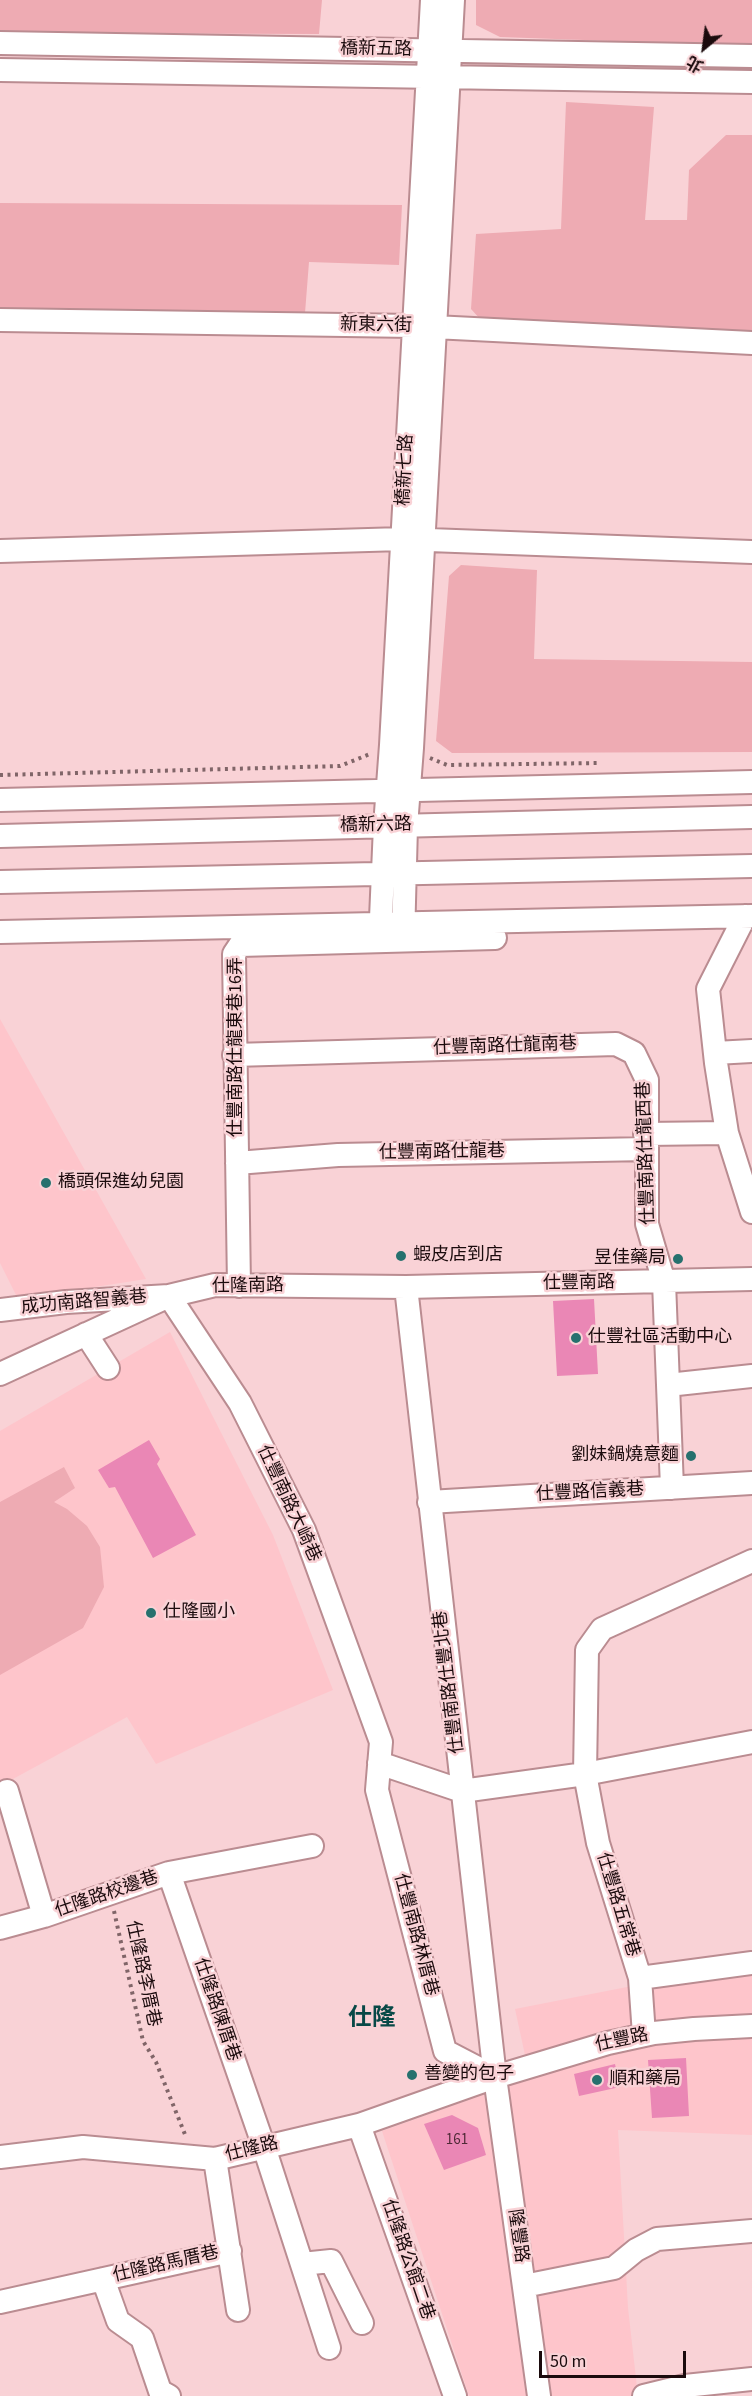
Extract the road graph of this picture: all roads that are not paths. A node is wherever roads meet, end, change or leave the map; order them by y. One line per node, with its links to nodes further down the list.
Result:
1 (432, 0): 4 (street, 橋新七路)
2 (453, 0): 4 (street, 橋新七路)
3 (0, 43): 4 (street, 橋新五路)
4 (439, 51): 5 (street, 橋新五路); 7 (street, 橋新七路)
5 (752, 56)
6 (0, 70): 7 (street, 橋新五路)
7 (438, 78): 8 (street, 橋新五路); 10 (street, 橋新七路)
8 (752, 82)
9 (0, 320): 10 (street, 新東六街)
10 (425, 326): 11 (street, 新東六街); 12 (street, 橋新七路)
11 (752, 343)
12 (412, 539): 13 (street); 14 (street); 16 (street, 橋新七路)
13 (0, 551)
14 (752, 552)
15 (752, 782): 16 (street, 橋新六路)
16 (398, 790): 17 (street, 橋新六路); 19 (street, 橋新七路)
17 (0, 800)
18 (752, 817): 19 (street, 橋新六路)
19 (395, 826): 20 (street, 橋新六路); 22 (street, 橋新七路)
20 (0, 836)
21 (752, 867): 22 (street)
22 (394, 874): 23 (street); 26 (street, 橋新七路)
23 (0, 882)
24 (748, 916): 26 (street, 仕豐南路仕龍東巷16弄); 29 (street)
25 (0, 932): 26 (street)
26 (392, 932): 30 (street, 仕豐南路仕龍東巷16弄)
27 (616, 1044): 30 (street, 仕豐南路仕龍南巷); 32 (street, 仕豐南路仕龍西巷)
28 (752, 1051): 29 (street)
29 (715, 1053): 31 (street)
30 (234, 1054): 33 (street, 仕豐南路仕龍東巷16弄)
31 (727, 1133): 32 (street, 仕豐南路仕龍巷); 34 (street)
32 (646, 1141): 33 (street, 仕豐南路仕龍巷); 36 (street, 仕豐南路仕龍西巷)
33 (237, 1163): 37 (street, 仕豐南路仕龍東巷16弄)
34 (752, 1212)
35 (752, 1279): 36 (street, 仕豐南路)
36 (664, 1282): 38 (street, 仕豐南路); 45 (street, 仕豐南路仕龍西巷)
37 (239, 1286): 38 (street, 仕隆南路); 39 (street, 仕隆南路)
38 (406, 1287): 48 (street, 仕豐南路仕豐北巷)
39 (169, 1296): 40 (street, 成功南路智義巷); 41 (street, 仕隆南路); 51 (street, 仕豐南路大崎巷)
40 (1, 1308)
41 (86, 1334): 42 (street); 43 (street, 仕隆南路)
42 (108, 1368)
43 (0, 1374)
44 (752, 1376): 45 (street)
45 (668, 1385): 47 (street, 仕豐南路仕龍西巷)
46 (752, 1483): 47 (street, 仕豐路信義巷)
47 (672, 1488): 48 (street, 仕豐路信義巷)
48 (429, 1502): 54 (street, 仕豐南路仕豐北巷)
49 (752, 1561): 52 (street)
50 (752, 1742): 52 (street)
51 (379, 1763): 54 (street); 63 (street, 仕豐南路林厝巷)
52 (585, 1774): 54 (street); 60 (street, 仕豐路五常巷)
53 (7, 1791): 57 (street, 仕隆路校邊巷)
54 (462, 1791): 63 (street, 仕豐南路仕豐北巷)
55 (312, 1846): 56 (street, 仕隆路校邊巷)
56 (169, 1873): 57 (street, 仕隆路校邊巷); 65 (street, 仕隆路陳厝巷)
57 (44, 1916): 58 (street, 仕隆路校邊巷)
58 (0, 1928)
59 (752, 1963): 60 (street)
60 (639, 1978): 62 (street, 仕豐路五常巷)
61 (752, 2026): 62 (street, 仕豐路)
62 (644, 2035): 63 (street, 仕豐路)
63 (495, 2076): 64 (street, 仕隆路); 72 (street, 隆豐路)
64 (359, 2125): 65 (street, 仕隆路); 79 (street, 仕隆路公館二巷)
65 (264, 2147): 67 (street, 仕隆路); 70 (street, 仕隆路陳厝巷)
66 (0, 2157): 67 (street, 仕隆路)
67 (205, 2158): 69 (street, 仕隆路馬厝巷)
68 (752, 2231): 72 (street)
69 (230, 2251): 71 (street, 仕隆路馬厝巷); 74 (street, 仕隆路馬厝巷)
70 (302, 2264): 75 (street); 76 (street, 仕隆路陳厝巷)
71 (103, 2279): 73 (street, 仕隆路馬厝巷); 78 (street, 仕隆路馬厝巷)
72 (524, 2286): 80 (street, 隆豐路)
73 (0, 2302)
74 (238, 2310)
75 (362, 2323)
76 (329, 2348)
77 (749, 2385): 81 (street)
78 (169, 2396)
79 (455, 2396)
80 (539, 2396)
81 (644, 2396)

